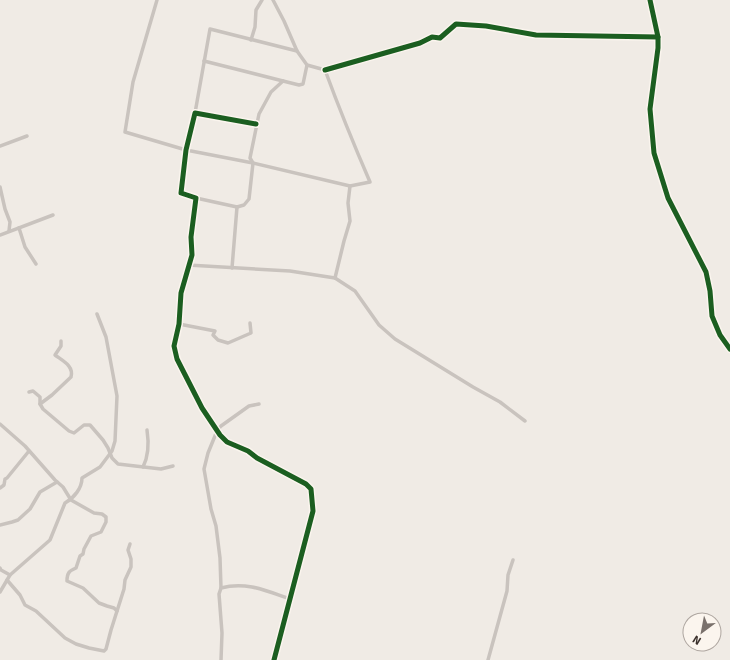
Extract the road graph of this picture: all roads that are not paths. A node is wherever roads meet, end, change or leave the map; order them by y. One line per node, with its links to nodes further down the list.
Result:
1 (156, 0): 16 (street)
2 (262, 0): 6 (street)
3 (273, 0): 7 (street)
4 (650, 0): 5 (street)
5 (658, 37): 10 (street); 34 (street)
6 (251, 40): 7 (street); 8 (street)
7 (297, 51): 9 (street)
8 (204, 61): 11 (street); 12 (street)
9 (307, 65): 10 (street); 11 (street)
10 (325, 70): 18 (street)
11 (283, 81): 13 (street)
12 (195, 112): 13 (street); 16 (street)
13 (256, 124): 17 (street)
14 (27, 136): 15 (street)
15 (0, 146)
16 (186, 150): 17 (street); 20 (street)
17 (253, 163): 18 (street); 21 (street)
18 (350, 186): 29 (street)
19 (0, 187): 24 (street)
20 (196, 198): 21 (street); 27 (street)
21 (237, 207): 28 (street)
22 (53, 215): 23 (street)
23 (19, 228): 24 (street); 26 (street)
24 (9, 231): 25 (street)
25 (0, 235)
26 (36, 264)
27 (188, 265): 28 (street); 32 (street)
28 (232, 268): 29 (street)
29 (335, 278): 38 (street)
30 (97, 314): 43 (street)
31 (250, 323): 32 (street)
32 (179, 324): 41 (street)
33 (60, 341): 36 (street)
34 (730, 349)
35 (29, 392): 36 (street)
36 (40, 404): 43 (street)
37 (259, 404): 41 (street)
38 (525, 422)
39 (0, 424): 42 (street)
40 (147, 430): 45 (street)
41 (217, 431): 55 (street); 57 (street)
42 (29, 451): 46 (street); 47 (street)
43 (111, 454): 45 (street); 48 (street)
44 (173, 466): 45 (street)
45 (143, 467)
46 (57, 482): 48 (street); 49 (street)
47 (0, 488)
48 (71, 500): 53 (street); 58 (street)
49 (0, 525)
50 (130, 544): 58 (street)
51 (514, 560): 61 (street)
52 (0, 568): 53 (street)
53 (10, 575): 54 (street)
54 (7, 580): 56 (street); 58 (street)
55 (221, 588): 57 (street); 59 (street)
56 (0, 592)
57 (290, 599): 60 (street)
58 (118, 611)
59 (221, 660)
60 (274, 660)
61 (488, 660)

